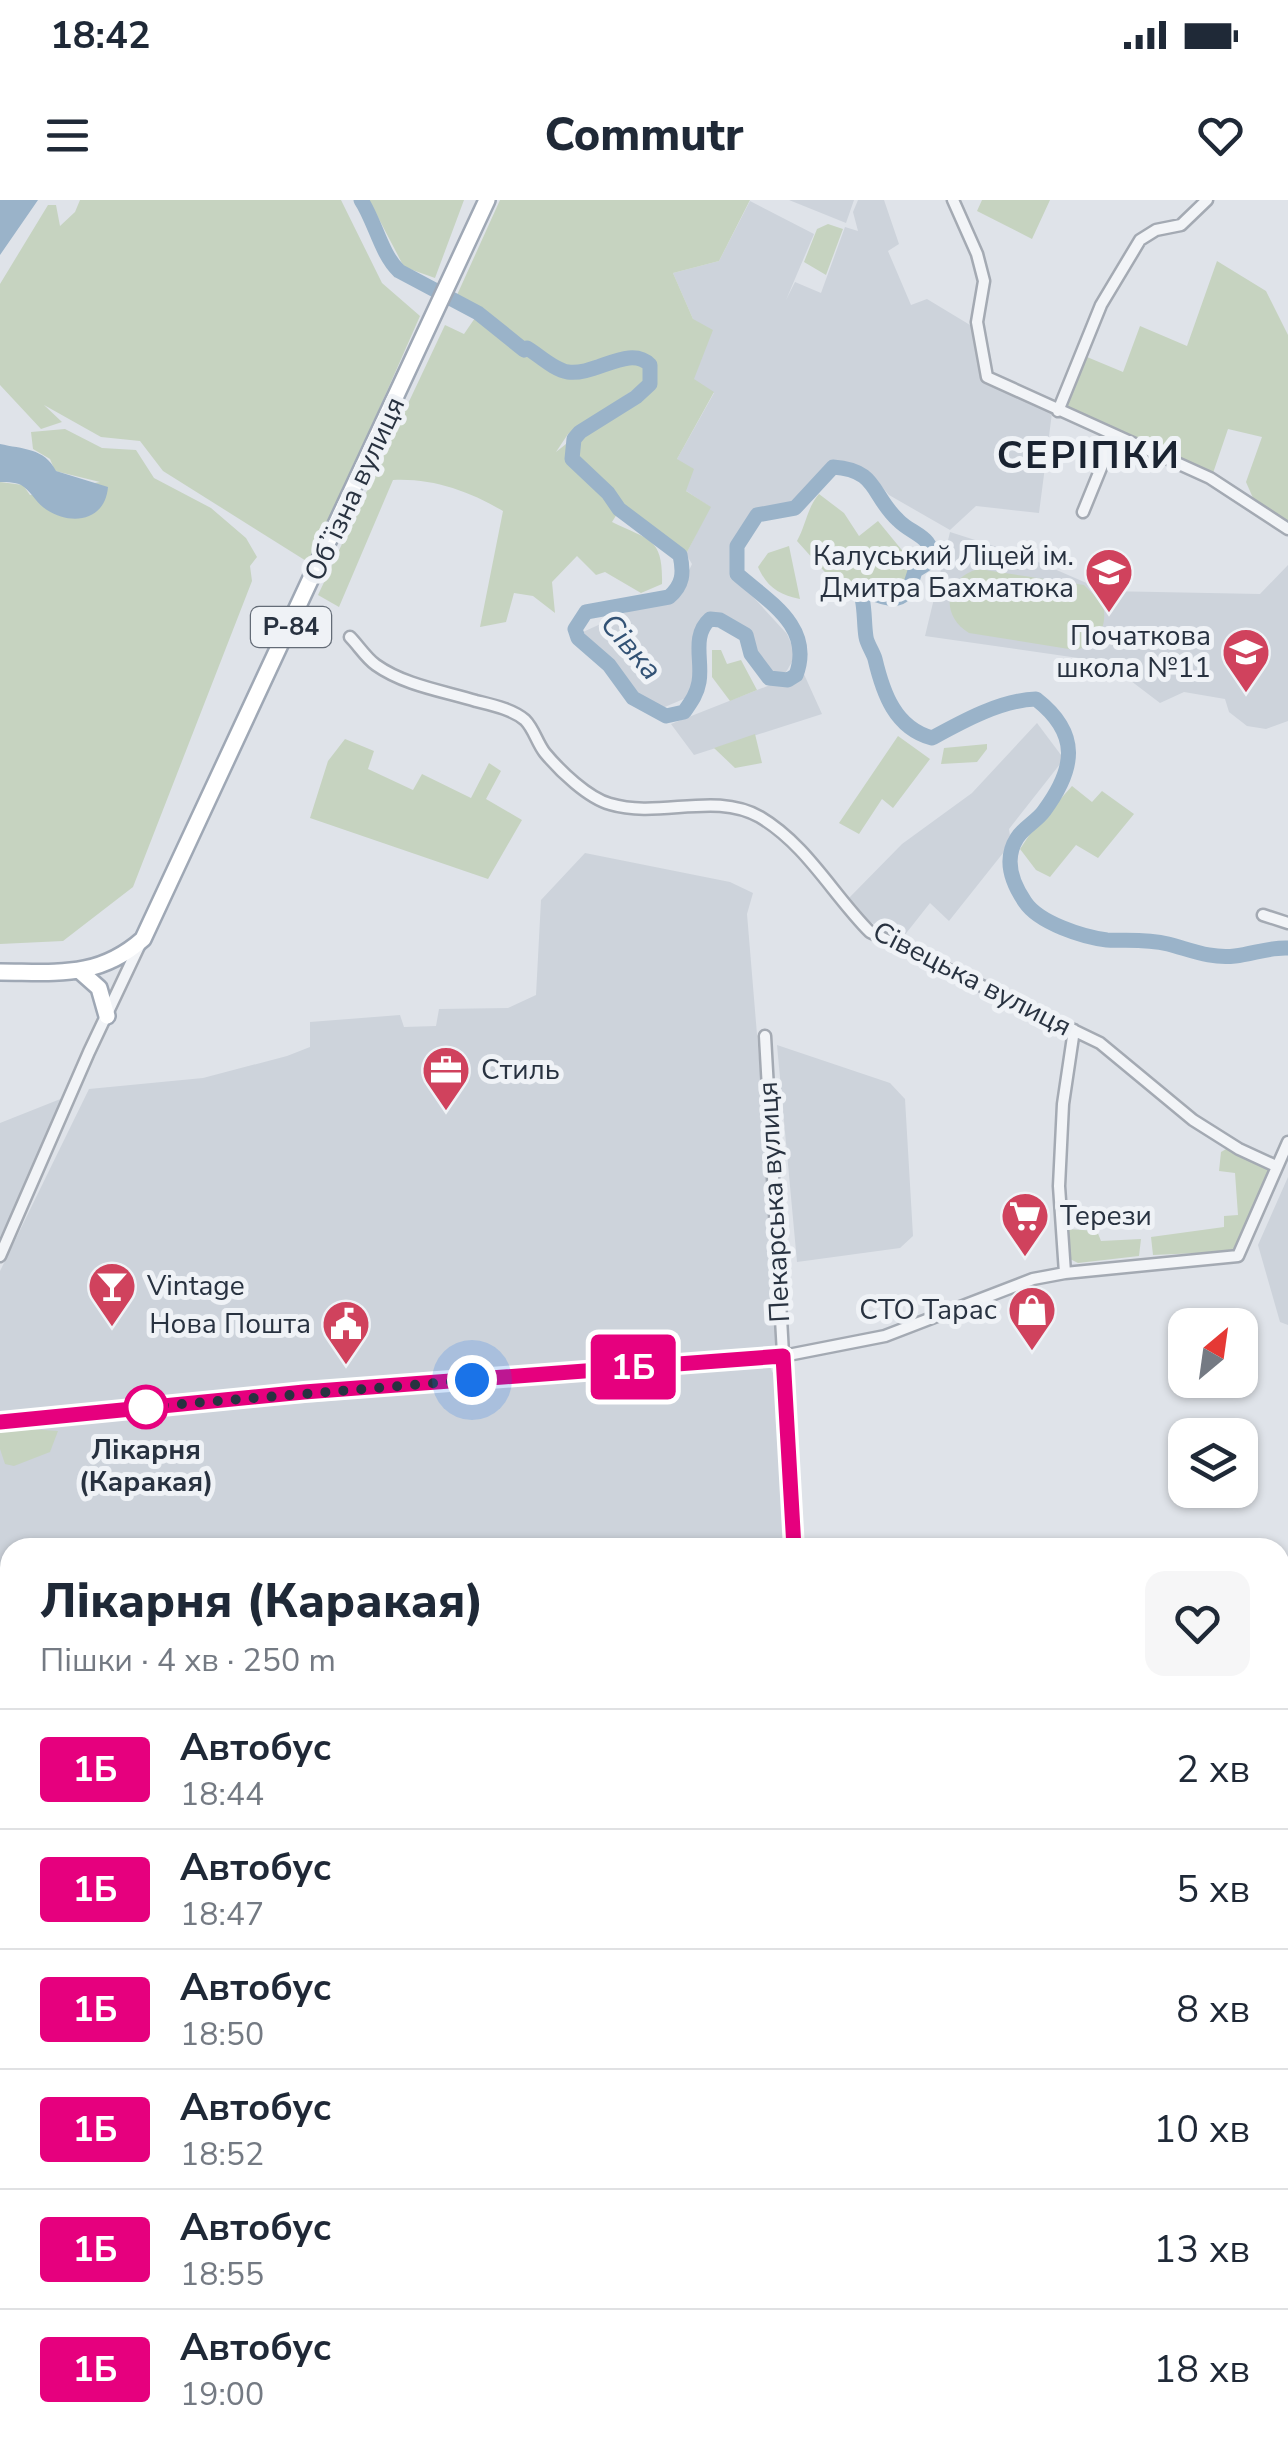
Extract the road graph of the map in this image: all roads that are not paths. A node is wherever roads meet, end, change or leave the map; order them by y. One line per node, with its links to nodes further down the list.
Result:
1 (487, 200): 11 (main road, Обʼїзна вулиця / Р-84)
2 (953, 200): 4 (street)
3 (1207, 200): 4 (street)
4 (1058, 411): 5 (street)
5 (1114, 436): 6 (street); 7 (street)
6 (1083, 512)
7 (1288, 529)
8 (350, 636): 15 (street, Сівецька вулиця)
9 (1263, 915): 10 (street)
10 (1288, 923)
11 (143, 939): 13 (main road); 14 (street, Обʼїзна вулиця)
12 (0, 972): 13 (main road)
13 (81, 972): 14 (main road)
14 (107, 1016): 19 (street, Обʼїзна вулиця)
15 (1074, 1030): 18 (street, Сівецька вулиця); 20 (street)
16 (764, 1036): 21 (street, Пекарська вулиця)
17 (1288, 1142): 18 (street)
18 (1276, 1166): 20 (street)
19 (0, 1256)
20 (1065, 1273): 21 (street)
21 (783, 1356): 22 (street); 23 (street, Пекарська вулиця)
22 (0, 1422)
23 (793, 1538)

